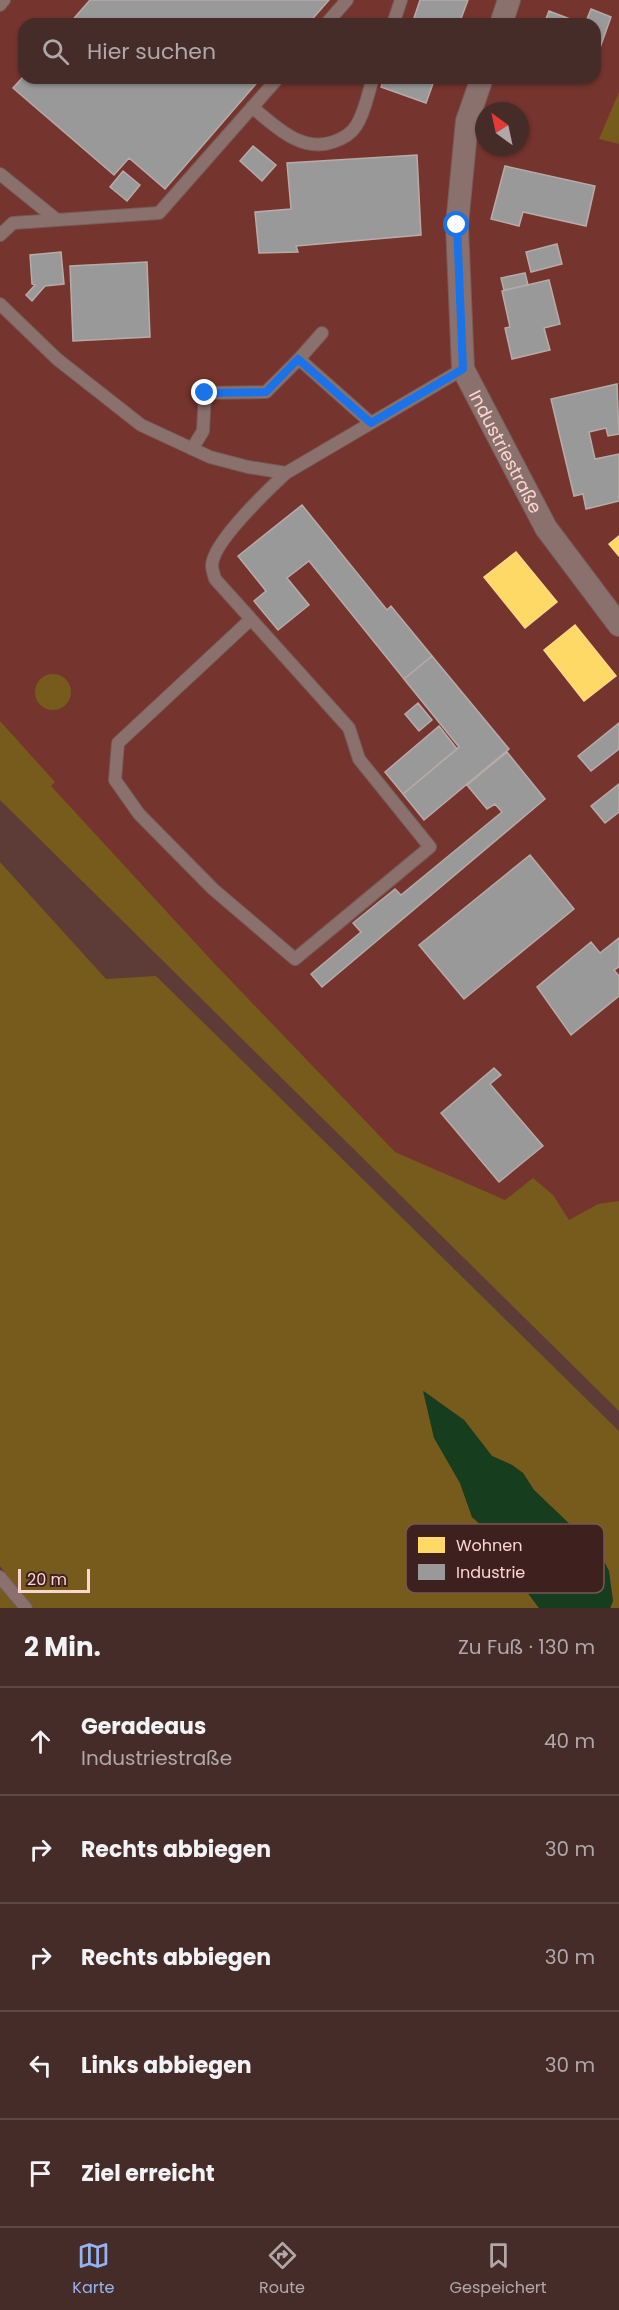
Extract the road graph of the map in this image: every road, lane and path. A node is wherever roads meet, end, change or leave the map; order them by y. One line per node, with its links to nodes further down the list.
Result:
1 (4, 0): 5 (lane)
2 (347, 0): 6 (lane)
3 (401, 0): 7 (lane)
4 (509, 0): 8 (street)
5 (0, 5)
6 (331, 18)
7 (395, 18)
8 (503, 18)
9 (273, 84): 12 (lane)
10 (372, 84): 12 (lane)
11 (480, 84): 19 (street, Industriestraße)
12 (252, 107): 14 (lane)
13 (0, 174): 14 (lane)
14 (57, 220): 15 (lane)
15 (0, 235)
16 (0, 304): 21 (lane)
17 (322, 333): 18 (lane)
18 (298, 359): 20 (lane); 21 (lane)
19 (463, 369): 20 (lane); 24 (street, Industriestraße)
20 (371, 423): 22 (lane)
21 (192, 449): 22 (lane)
22 (286, 473): 23 (lane)
23 (250, 620): 23 (lane)
24 (619, 625)
25 (0, 1577): 26 (lane)
26 (26, 1608)

